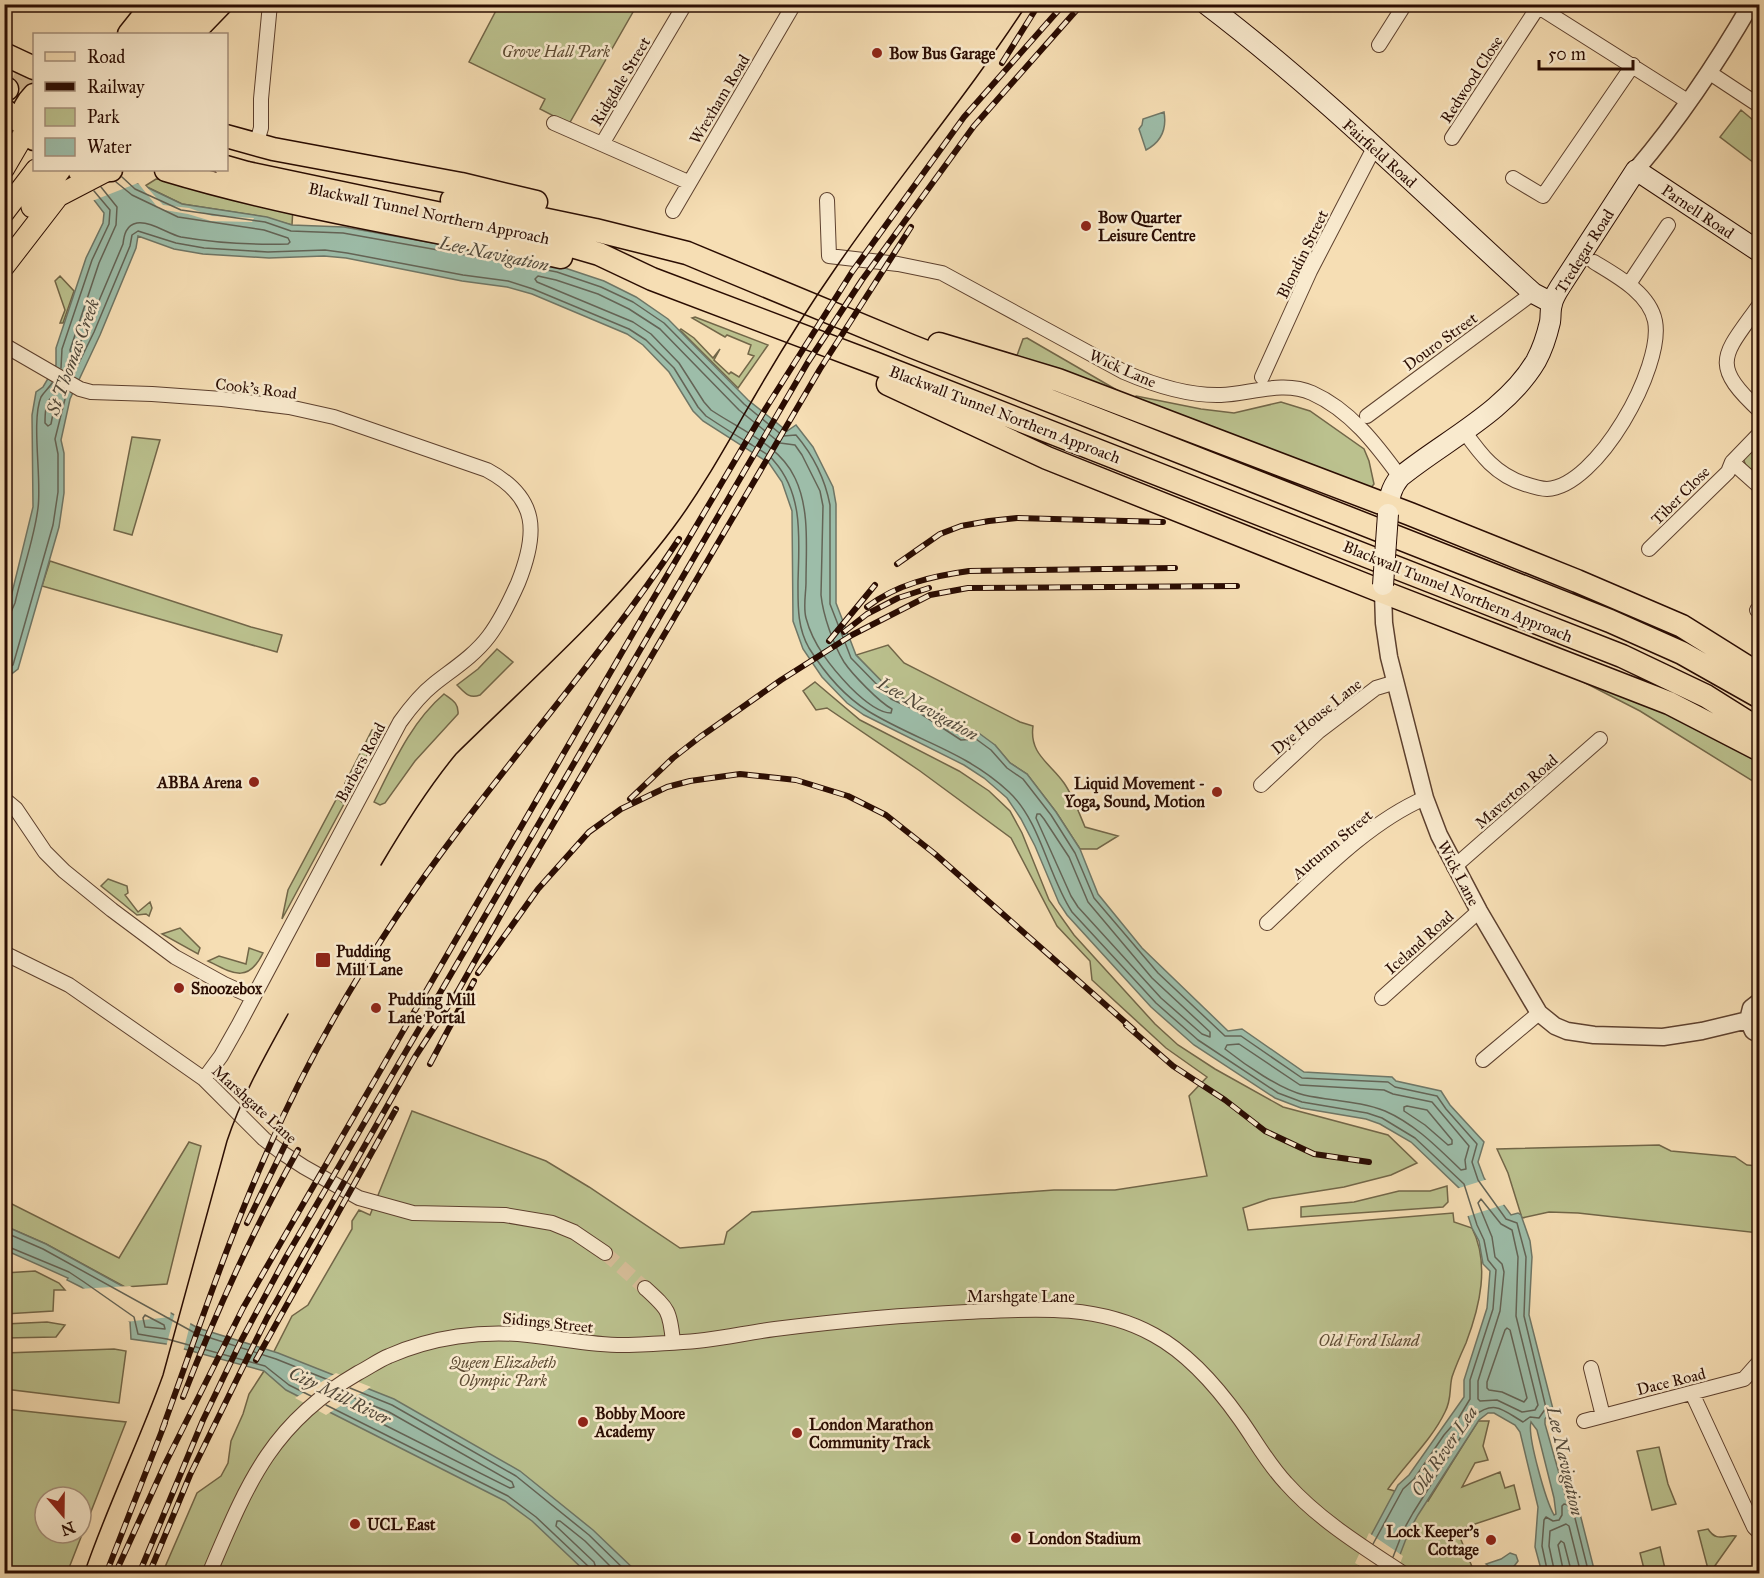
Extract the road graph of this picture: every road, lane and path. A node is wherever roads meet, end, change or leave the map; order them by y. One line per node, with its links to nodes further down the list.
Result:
1 (153, 4): 12 (highway)
2 (170, 4): 13 (main road)
3 (199, 4): 14 (main road)
4 (221, 4): 15 (highway)
5 (270, 4): 28 (street)
6 (685, 4): 27 (street, Ridgdale Street)
7 (794, 4): 39 (street, Wrexham Road)
8 (1206, 4): 29 (main road, Fairfield Road)
9 (1405, 4): 16 (street)
10 (1749, 5): 19 (street, Tredegar Road)
11 (1536, 6): 18 (street); 26 (street, Redwood Close)
12 (130, 33)
13 (147, 33)
14 (171, 33)
15 (193, 33)
16 (1379, 45)
17 (4, 54): 22 (highway)
18 (1633, 65): 21 (street); 38 (street)
19 (1710, 73): 21 (street, Tredegar Road); 23 (street)
20 (33, 96): 22 (highway)
21 (1689, 102): 33 (street, Tredegar Road)
22 (17, 104): 31 (main road)
23 (1760, 106)
24 (554, 123): 27 (street)
25 (228, 137): 28 (highway)
26 (1452, 138)
27 (602, 144): 39 (street)
28 (256, 145): 46 (highway)
29 (1374, 148): 51 (main road, Fairfield Road); 57 (street, Blondin Street)
30 (228, 152): 46 (highway, Blackwall Tunnel Northern Approach)
31 (4, 168)
32 (228, 168): 49 (highway, Blackwall Tunnel Northern Approach)
33 (1636, 170): 45 (main road, Parnell Road); 52 (main road, Tredegar Road)
34 (35, 171): 42 (main road)
35 (59, 171): 44 (main road)
36 (107, 171): 48 (main road)
37 (169, 171): 49 (highway)
38 (1513, 178)
39 (688, 182): 41 (street, Wrexham Road)
40 (827, 200): 63 (street, Wick Lane)
41 (673, 211)
42 (4, 212)
43 (1668, 225): 50 (street)
44 (4, 244)
45 (1760, 252)
46 (687, 253): 55 (highway, Blackwall Tunnel Northern Approach)
47 (1594, 262): 50 (street)
48 (4, 266)
49 (652, 279): 54 (highway, Blackwall Tunnel Northern Approach)
50 (1629, 284): 60 (street)
51 (1533, 292): 52 (main road, Fairfield Road); 59 (street, Douro Street)
52 (1552, 303): 60 (main road, Tredegar Road)
53 (1760, 304): 58 (street)
54 (789, 331): 68 (highway); 72 (highway, Blackwall Tunnel Northern Approach)
55 (873, 331): 66 (highway); 71 (highway, Blackwall Tunnel Northern Approach)
56 (4, 345): 64 (street, Cook's Road)
57 (1262, 377)
58 (1760, 411)
59 (1367, 416)
60 (1464, 431): 63 (main road, Tredegar Road)
61 (1760, 432): 62 (street, Tiber Close)
62 (1732, 462): 65 (street); 67 (street, Tiber Close)
63 (1400, 477): 66 (main road)
64 (504, 479): 82 (street, Barbers Road)
65 (1760, 487)
66 (1389, 510): 68 (main road, Wick Lane, bridge); 69 (highway)
67 (1649, 549)
68 (1383, 589): 70 (street, Wick Lane); 74 (highway)
69 (1760, 675)
70 (1396, 682): 75 (street, Dye House Lane); 76 (street, Wick Lane)
71 (1760, 697)
72 (1760, 730)
73 (1600, 740): 78 (street, Maverton Road)
74 (1760, 750)
75 (1261, 785)
76 (1425, 798): 78 (street, Wick Lane); 80 (street, Autumn Street)
77 (4, 799): 82 (street)
78 (1454, 867): 79 (street, Wick Lane)
79 (1479, 911): 83 (street, Iceland Road); 85 (street, Wick Lane)
80 (1267, 923)
81 (4, 953): 89 (street, Marshgate Lane)
82 (254, 997): 89 (street, Barbers Road)
83 (1382, 998)
84 (1760, 1001): 86 (street)
85 (1539, 1013): 86 (street, Wick Lane); 88 (street)
86 (1748, 1020): 87 (street)
87 (1760, 1035)
88 (1483, 1060)
89 (204, 1079): 90 (street, Marshgate Lane)
90 (605, 1253)
91 (645, 1288): 92 (street)
92 (673, 1342): 99 (street, Marshgate Lane); 100 (street, Sidings Street)
93 (1760, 1361): 95 (street, Dace Road)
94 (1591, 1368): 96 (street)
95 (1692, 1393): 96 (street, Dace Road); 98 (street)
96 (1603, 1416): 97 (street, Dace Road)
97 (1584, 1421)
98 (1760, 1533)
99 (1401, 1571)
100 (209, 1574)

